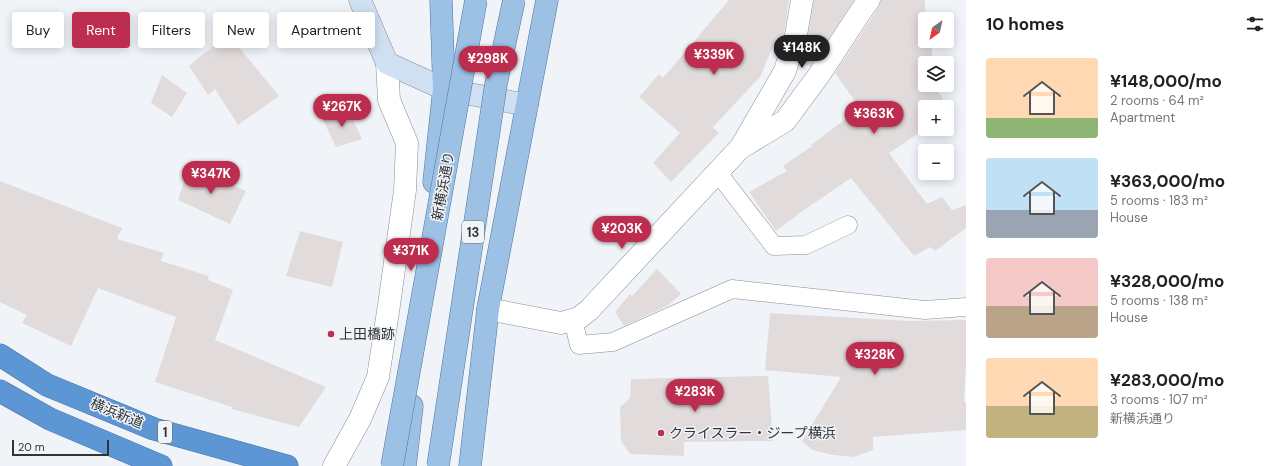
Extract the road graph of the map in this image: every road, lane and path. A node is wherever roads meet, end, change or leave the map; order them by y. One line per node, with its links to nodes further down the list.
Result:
1 (360, 0): 8 (street)
2 (440, 0): 9 (main road)
3 (476, 0): 22 (main road, 新横浜通り, bridge)
4 (514, 0): 24 (main road, 13, bridge)
5 (547, 0): 10 (main road)
6 (802, 0): 11 (street)
7 (869, 0): 11 (street)
8 (387, 63): 9 (street); 21 (street)
9 (444, 89): 10 (street); 23 (main road)
10 (527, 105): 15 (main road)
11 (741, 148): 12 (street)
12 (718, 173): 13 (lane); 16 (street)
13 (848, 225)
14 (966, 307): 16 (lane)
15 (488, 309): 16 (street); 25 (main road)
16 (573, 320)
17 (0, 355): 20 (highway, 横浜新道 / 1)
18 (0, 391): 19 (highway, 1)
19 (161, 466)
20 (287, 466)
21 (334, 466)
22 (392, 466)
23 (405, 466)
24 (438, 466)
25 (470, 466)

